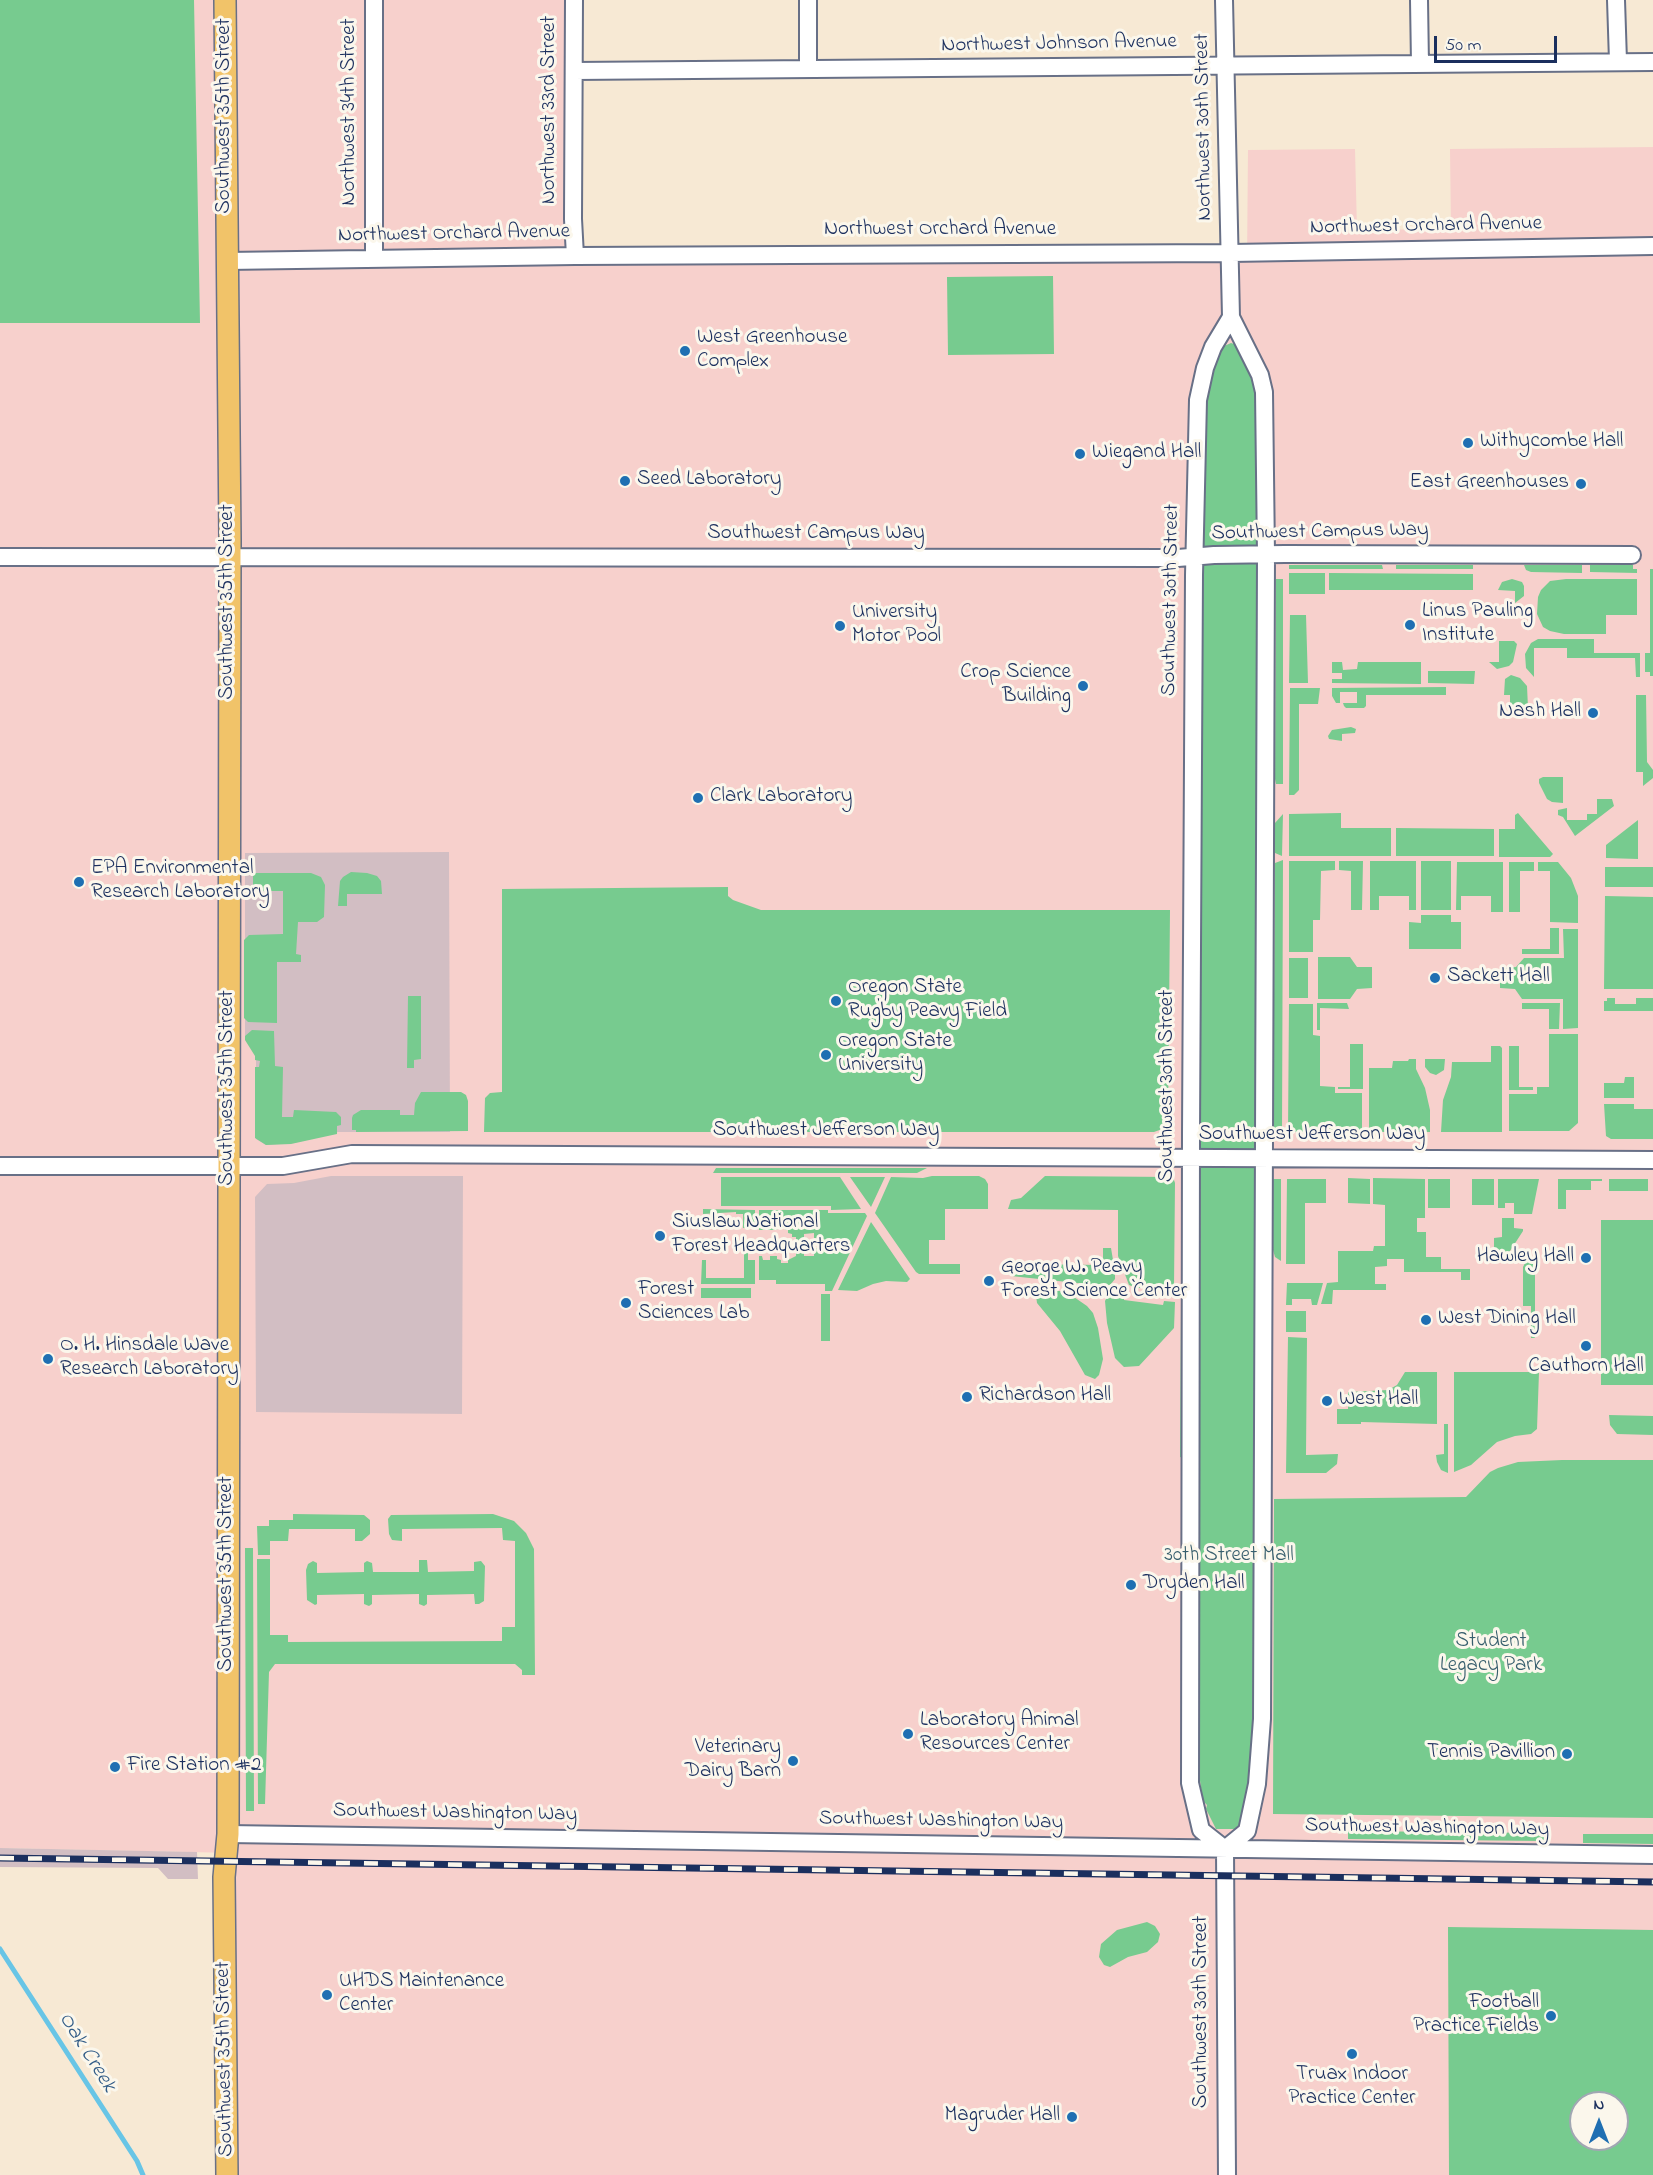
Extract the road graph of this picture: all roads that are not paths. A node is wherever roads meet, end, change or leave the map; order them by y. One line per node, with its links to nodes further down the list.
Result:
1 (225, 0): 18 (main road, Southwest 35th Street)
2 (374, 0): 17 (street, Northwest 34th Street)
3 (574, 0): 13 (street, Northwest 33rd Street)
4 (807, 0): 12 (street)
5 (1224, 0): 11 (street, Northwest 30th Street)
6 (1419, 0): 10 (street)
7 (1616, 0): 8 (street)
8 (1617, 61): 9 (street, Northwest Johnson Avenue); 10 (street, Northwest Johnson Avenue)
9 (1653, 62)
10 (1420, 64): 11 (street, Northwest Johnson Avenue)
11 (1226, 65): 12 (street, Northwest Johnson Avenue); 15 (street, Northwest 30th Street)
12 (808, 69): 13 (street, Northwest Johnson Avenue)
13 (574, 71): 16 (street, Northwest 33rd Street)
14 (1653, 246): 15 (street, Northwest Orchard Avenue)
15 (1231, 253): 16 (street, Northwest Orchard Avenue); 19 (street)
16 (575, 256): 17 (street, Northwest Orchard Avenue)
17 (374, 260): 18 (street, Northwest Orchard Avenue)
18 (227, 261): 23 (main road, Southwest 35th Street)
19 (1231, 317): 20 (street); 24 (street, Southwest 30th Street)
20 (1266, 555): 21 (street, Southwest Campus Way); 24 (street, Southwest Campus Way); 26 (street)
21 (1632, 555)
22 (0, 557): 23 (street, Southwest Campus Way)
23 (230, 557): 24 (street, Southwest Campus Way); 28 (main road, Southwest 35th Street)
24 (1194, 557): 25 (street, Southwest 30th Street)
25 (1191, 1158): 26 (street, Southwest Jefferson Way); 28 (street, Southwest Jefferson Way); 31 (street, Southwest 30th Street)
26 (1263, 1158): 27 (street, Southwest Jefferson Way); 31 (street)
27 (1653, 1160)
28 (229, 1165): 29 (street, Southwest Jefferson Way); 30 (main road, Southwest 35th Street)
29 (0, 1166)
30 (228, 1834): 31 (street, Southwest Washington Way); 33 (main road, Southwest 35th Street)
31 (1225, 1849): 32 (street, Southwest Washington Way); 34 (street, Southwest 30th Street)
32 (1653, 1855)
33 (227, 2175)
34 (1227, 2175)

